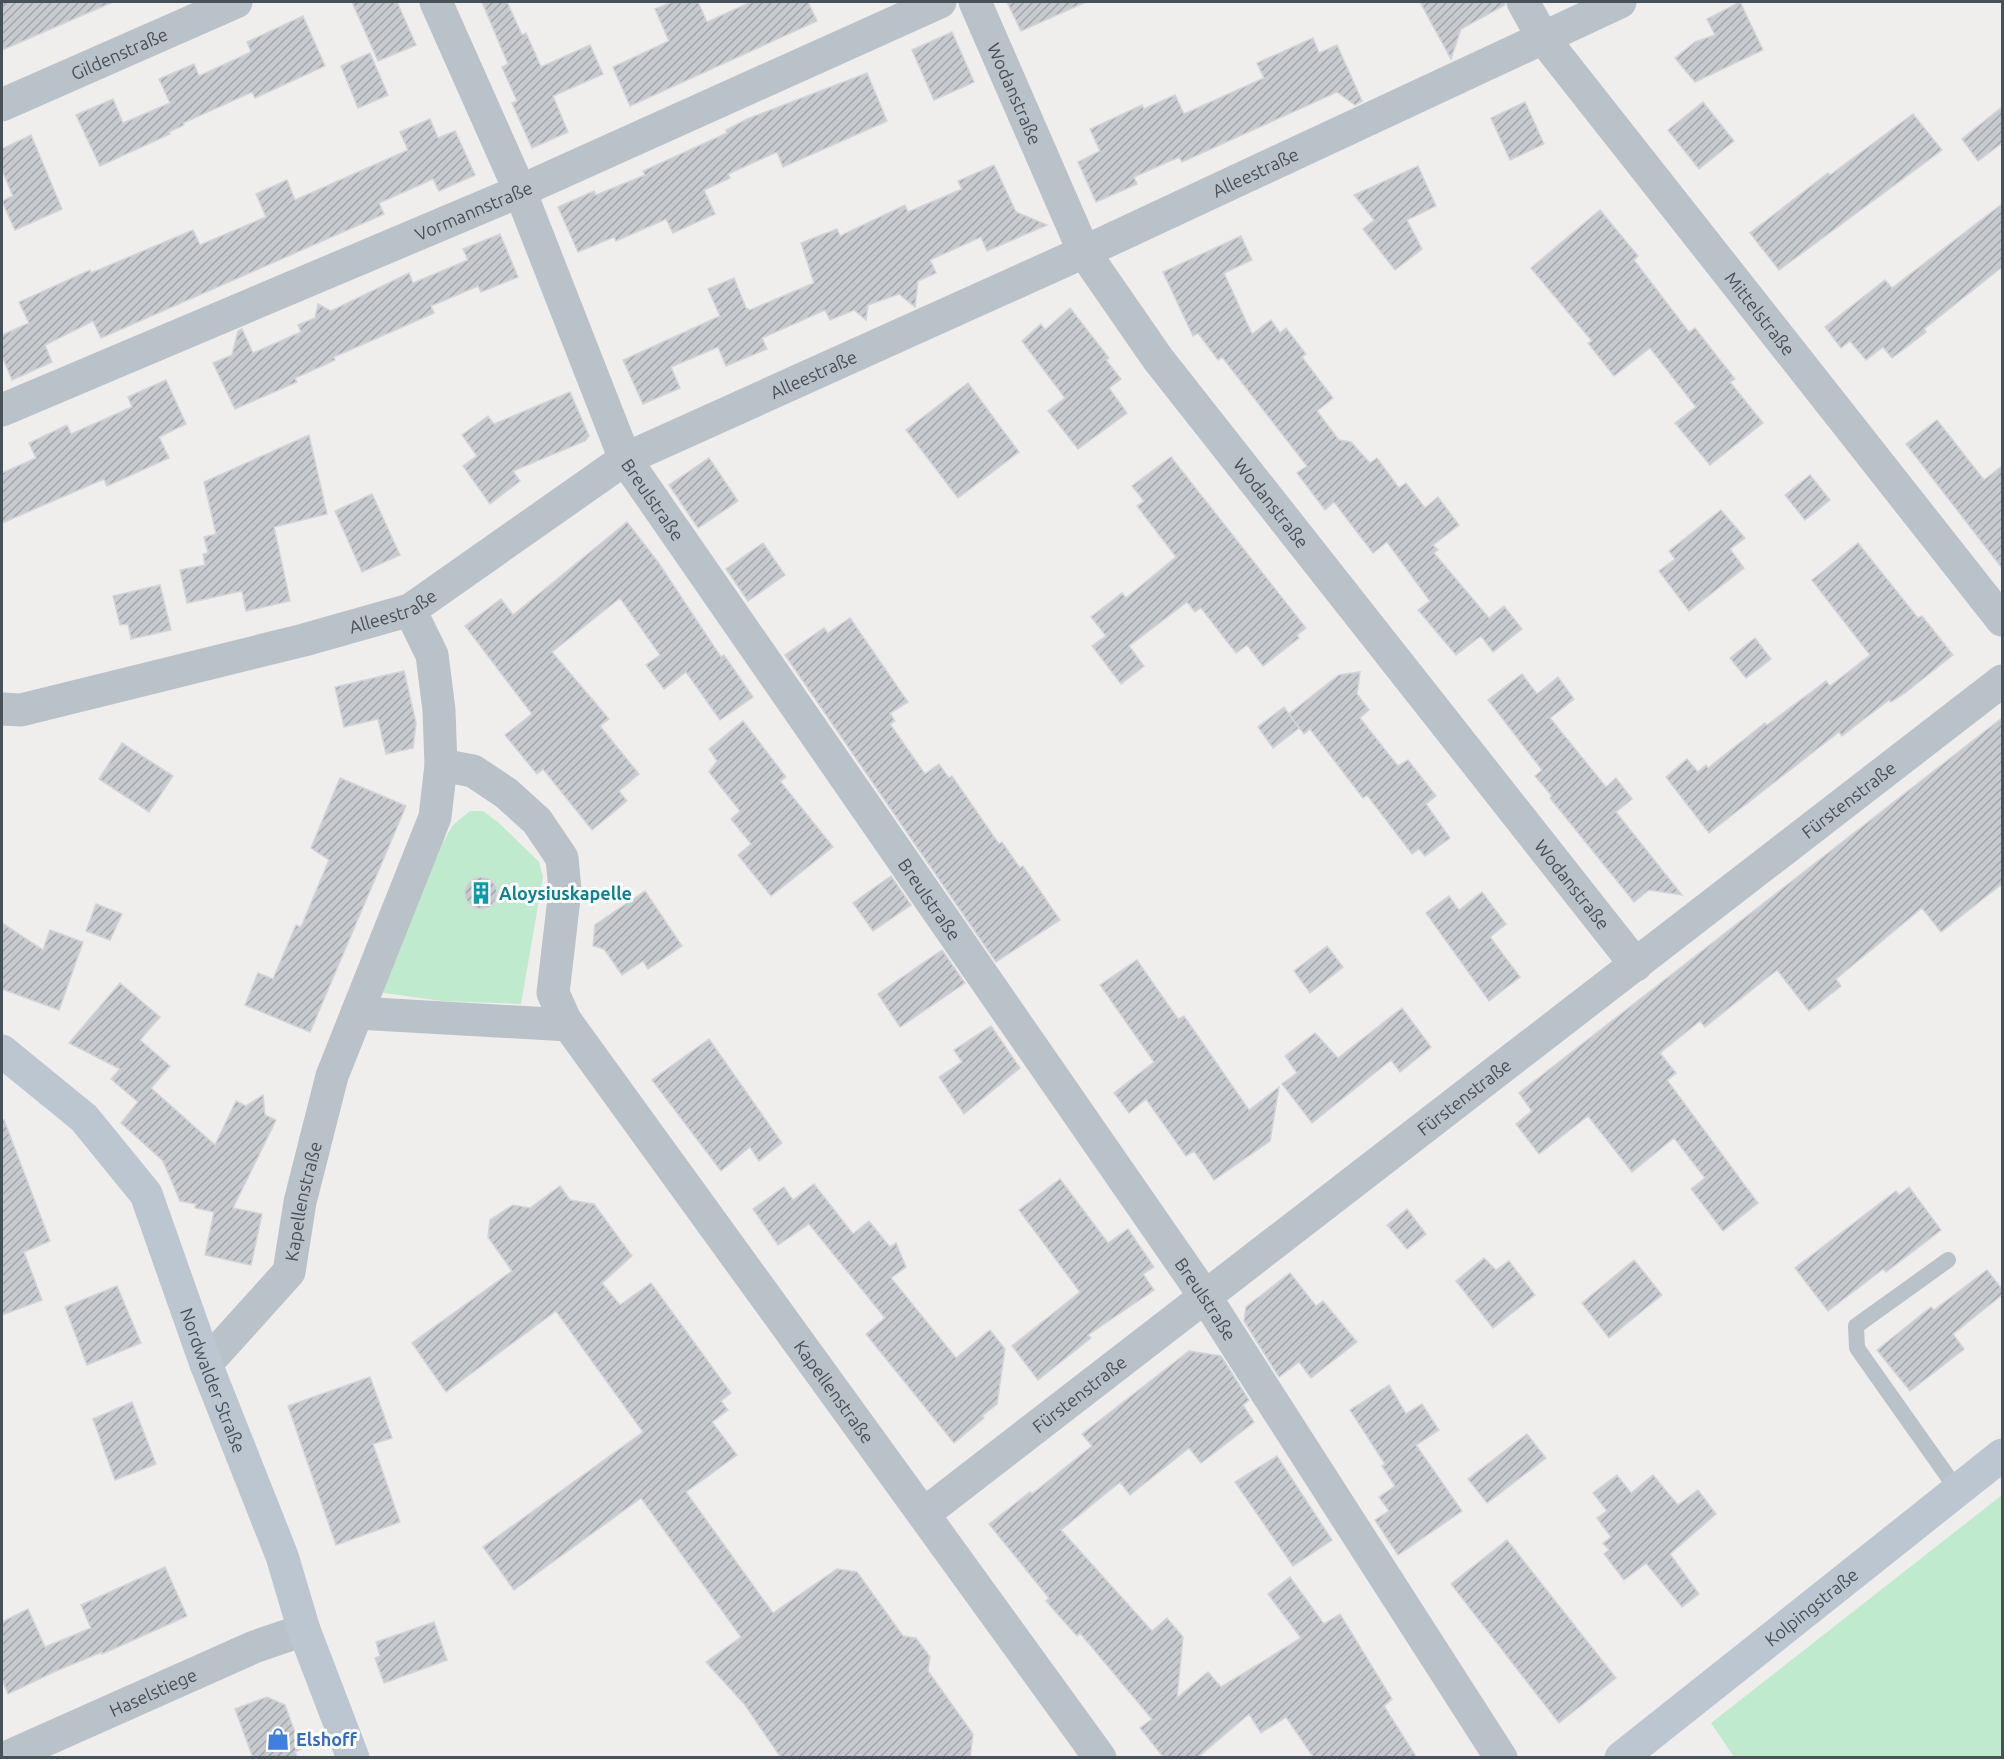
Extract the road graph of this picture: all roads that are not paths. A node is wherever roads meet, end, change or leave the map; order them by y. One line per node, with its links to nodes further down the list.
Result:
1 (236, 2): 8 (street, Gildenstraße)
2 (436, 2): 9 (street, Breulstraße)
3 (940, 2): 9 (street, Vormannstraße)
4 (975, 2): 10 (street, Wodanstraße)
5 (1523, 2): 7 (street, Mittelstraße)
6 (1620, 2): 7 (street, Alleestraße)
7 (1543, 38): 10 (street, Alleestraße); 14 (street, Mittelstraße)
8 (2, 105)
9 (520, 191): 11 (street, Vormannstraße); 12 (street, Breulstraße)
10 (1084, 252): 12 (street, Alleestraße); 18 (street, Wodanstraße)
11 (2, 410)
12 (625, 459): 13 (street, Alleestraße); 23 (street, Breulstraße)
13 (410, 610): 16 (street, Alleestraße); 17 (street, Kapellenstraße)
14 (2002, 620)
15 (2002, 681): 18 (street, Fürstenstraße)
16 (2, 709)
17 (441, 765): 19 (street, Kapellenstraße); 20 (street, Kapellenstraße)
18 (1636, 965): 23 (street, Fürstenstraße)
19 (357, 1013): 20 (street); 24 (street, Kapellenstraße)
20 (568, 1025): 27 (street, Kapellenstraße)
21 (2, 1051): 24 (street, Nordwalder Straße)
22 (1948, 1260): 26 (lane)
23 (1206, 1298): 27 (street, Fürstenstraße); 32 (street, Breulstraße)
24 (206, 1364): 28 (street, Nordwalder Straße)
25 (2002, 1455): 26 (street, Kolpingstraße)
26 (1958, 1491): 33 (street, Kolpingstraße)
27 (925, 1513): 31 (street, Kapellenstraße)
28 (304, 1630): 29 (street, Haselstiege); 30 (street, Nordwalder Straße)
29 (5, 1758)
30 (353, 1758)
31 (1100, 1758)
32 (1501, 1758)
33 (1621, 1758)

